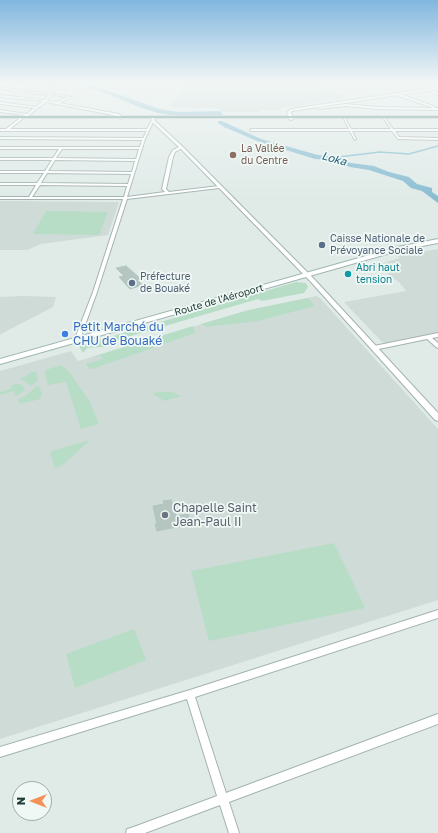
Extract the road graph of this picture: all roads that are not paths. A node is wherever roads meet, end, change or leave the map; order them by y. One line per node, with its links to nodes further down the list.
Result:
1 (18, 122): 7 (street)
2 (151, 122): 8 (street)
3 (156, 122): 17 (street)
4 (346, 122): 10 (street)
5 (387, 122): 11 (street)
6 (0, 130): 7 (street)
7 (8, 130): 8 (street); 13 (street)
8 (147, 130): 14 (street)
9 (251, 130): 10 (street)
10 (350, 130): 11 (street); 15 (street)
11 (392, 130): 12 (street); 16 (street)
12 (438, 130)
13 (0, 137): 14 (street)
14 (144, 139): 20 (street)
15 (355, 139)
16 (438, 139)
17 (181, 147): 30 (street); 31 (street)
18 (0, 148): 19 (street)
19 (61, 148): 20 (street); 22 (street)
20 (141, 148): 23 (street)
21 (0, 159): 22 (street)
22 (54, 159): 23 (street); 25 (street)
23 (137, 160): 26 (street)
24 (0, 172): 25 (street)
25 (46, 172): 26 (street); 28 (street)
26 (133, 173): 29 (street)
27 (0, 184): 28 (street)
28 (38, 184): 29 (street); 33 (street)
29 (129, 185): 34 (street)
30 (219, 187): 31 (street); 36 (street)
31 (168, 193): 34 (street)
32 (0, 198): 33 (street)
33 (30, 198): 34 (street)
34 (125, 198): 39 (street)
35 (438, 241): 36 (main road, Route de l'Aéroport)
36 (307, 275): 39 (main road, Route de l'Aéroport); 41 (street)
37 (438, 335): 38 (street)
38 (428, 337): 40 (street); 41 (street)
39 (77, 341): 42 (main road, Route de l'Aéroport)
40 (438, 346)
41 (374, 348): 43 (street)
42 (0, 362)
43 (438, 418)
44 (438, 614): 45 (street)
45 (190, 694): 47 (street); 48 (street)
46 (438, 719): 48 (street)
47 (0, 752)
48 (223, 799): 49 (street); 50 (street)
49 (131, 833)
50 (234, 833)

